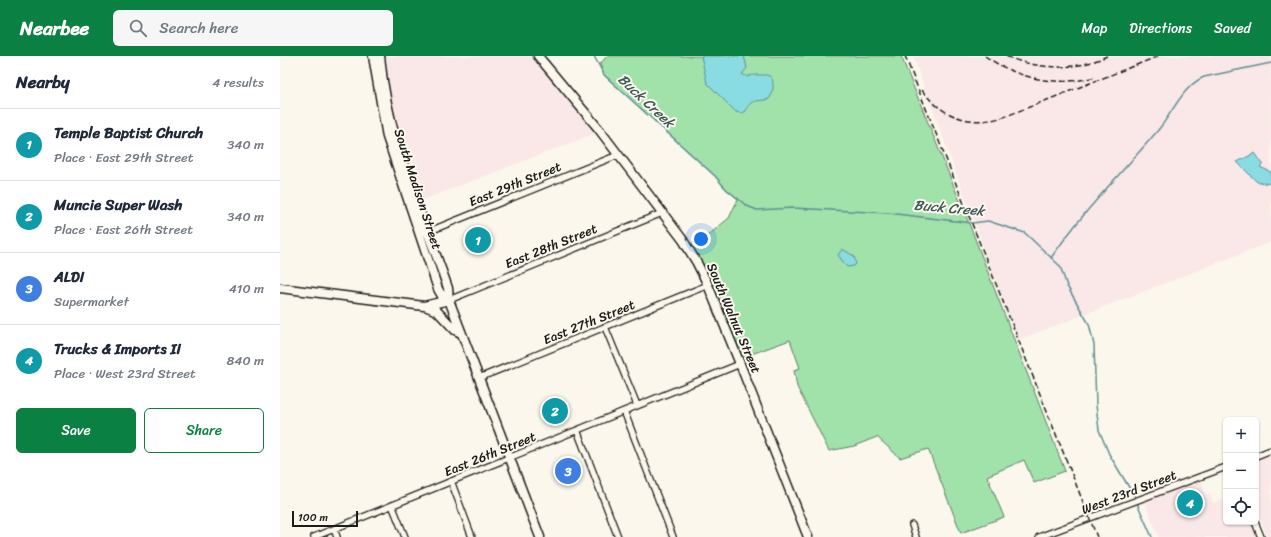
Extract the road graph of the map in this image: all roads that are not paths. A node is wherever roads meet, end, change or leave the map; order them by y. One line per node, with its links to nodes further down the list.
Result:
1 (373, 56): 6 (main road, South Madison Street)
2 (380, 56): 6 (main road, South Madison Street)
3 (538, 56): 4 (main road, South Walnut Street)
4 (618, 155): 5 (main road, South Walnut Street); 6 (street, East 29th Street)
5 (662, 213): 7 (main road, South Walnut Street); 9 (street, East 28th Street)
6 (424, 234): 9 (main road, South Madison Street)
7 (708, 285): 11 (street, East 27th Street); 13 (main road, South Walnut Street)
8 (280, 288): 10 (main road)
9 (449, 300): 10 (main road); 12 (main road, South Madison Street)
10 (424, 306): 12 (main road)
11 (605, 327): 14 (street, East 27th Street); 15 (street)
12 (461, 333): 14 (main road, South Madison Street)
13 (740, 364): 15 (street, East 26th Street); 34 (main road, South Walnut Street)
14 (479, 378): 20 (main road, South Madison Street)
15 (637, 405): 16 (street, East 26th Street)
16 (624, 411): 17 (street, East 26th Street); 33 (street)
17 (577, 430): 20 (street, East 26th Street); 32 (street)
18 (1271, 450): 19 (street)
19 (1259, 455)
20 (509, 457): 22 (street, East 26th Street); 31 (main road, South Madison Street)
21 (1223, 469): 36 (street, West 23rd Street)
22 (451, 482): 23 (street, East 26th Street); 30 (street)
23 (392, 505): 26 (street, East 26th Street); 29 (street)
24 (912, 525): 35 (street)
25 (1256, 525): 37 (street)
26 (334, 529): 27 (street, East 26th Street); 28 (street)
27 (314, 537)
28 (337, 537)
29 (405, 537)
30 (472, 537)
31 (540, 537)
32 (618, 537)
33 (673, 537)
34 (808, 537)
35 (916, 537)
36 (1039, 537)
37 (1261, 537)

